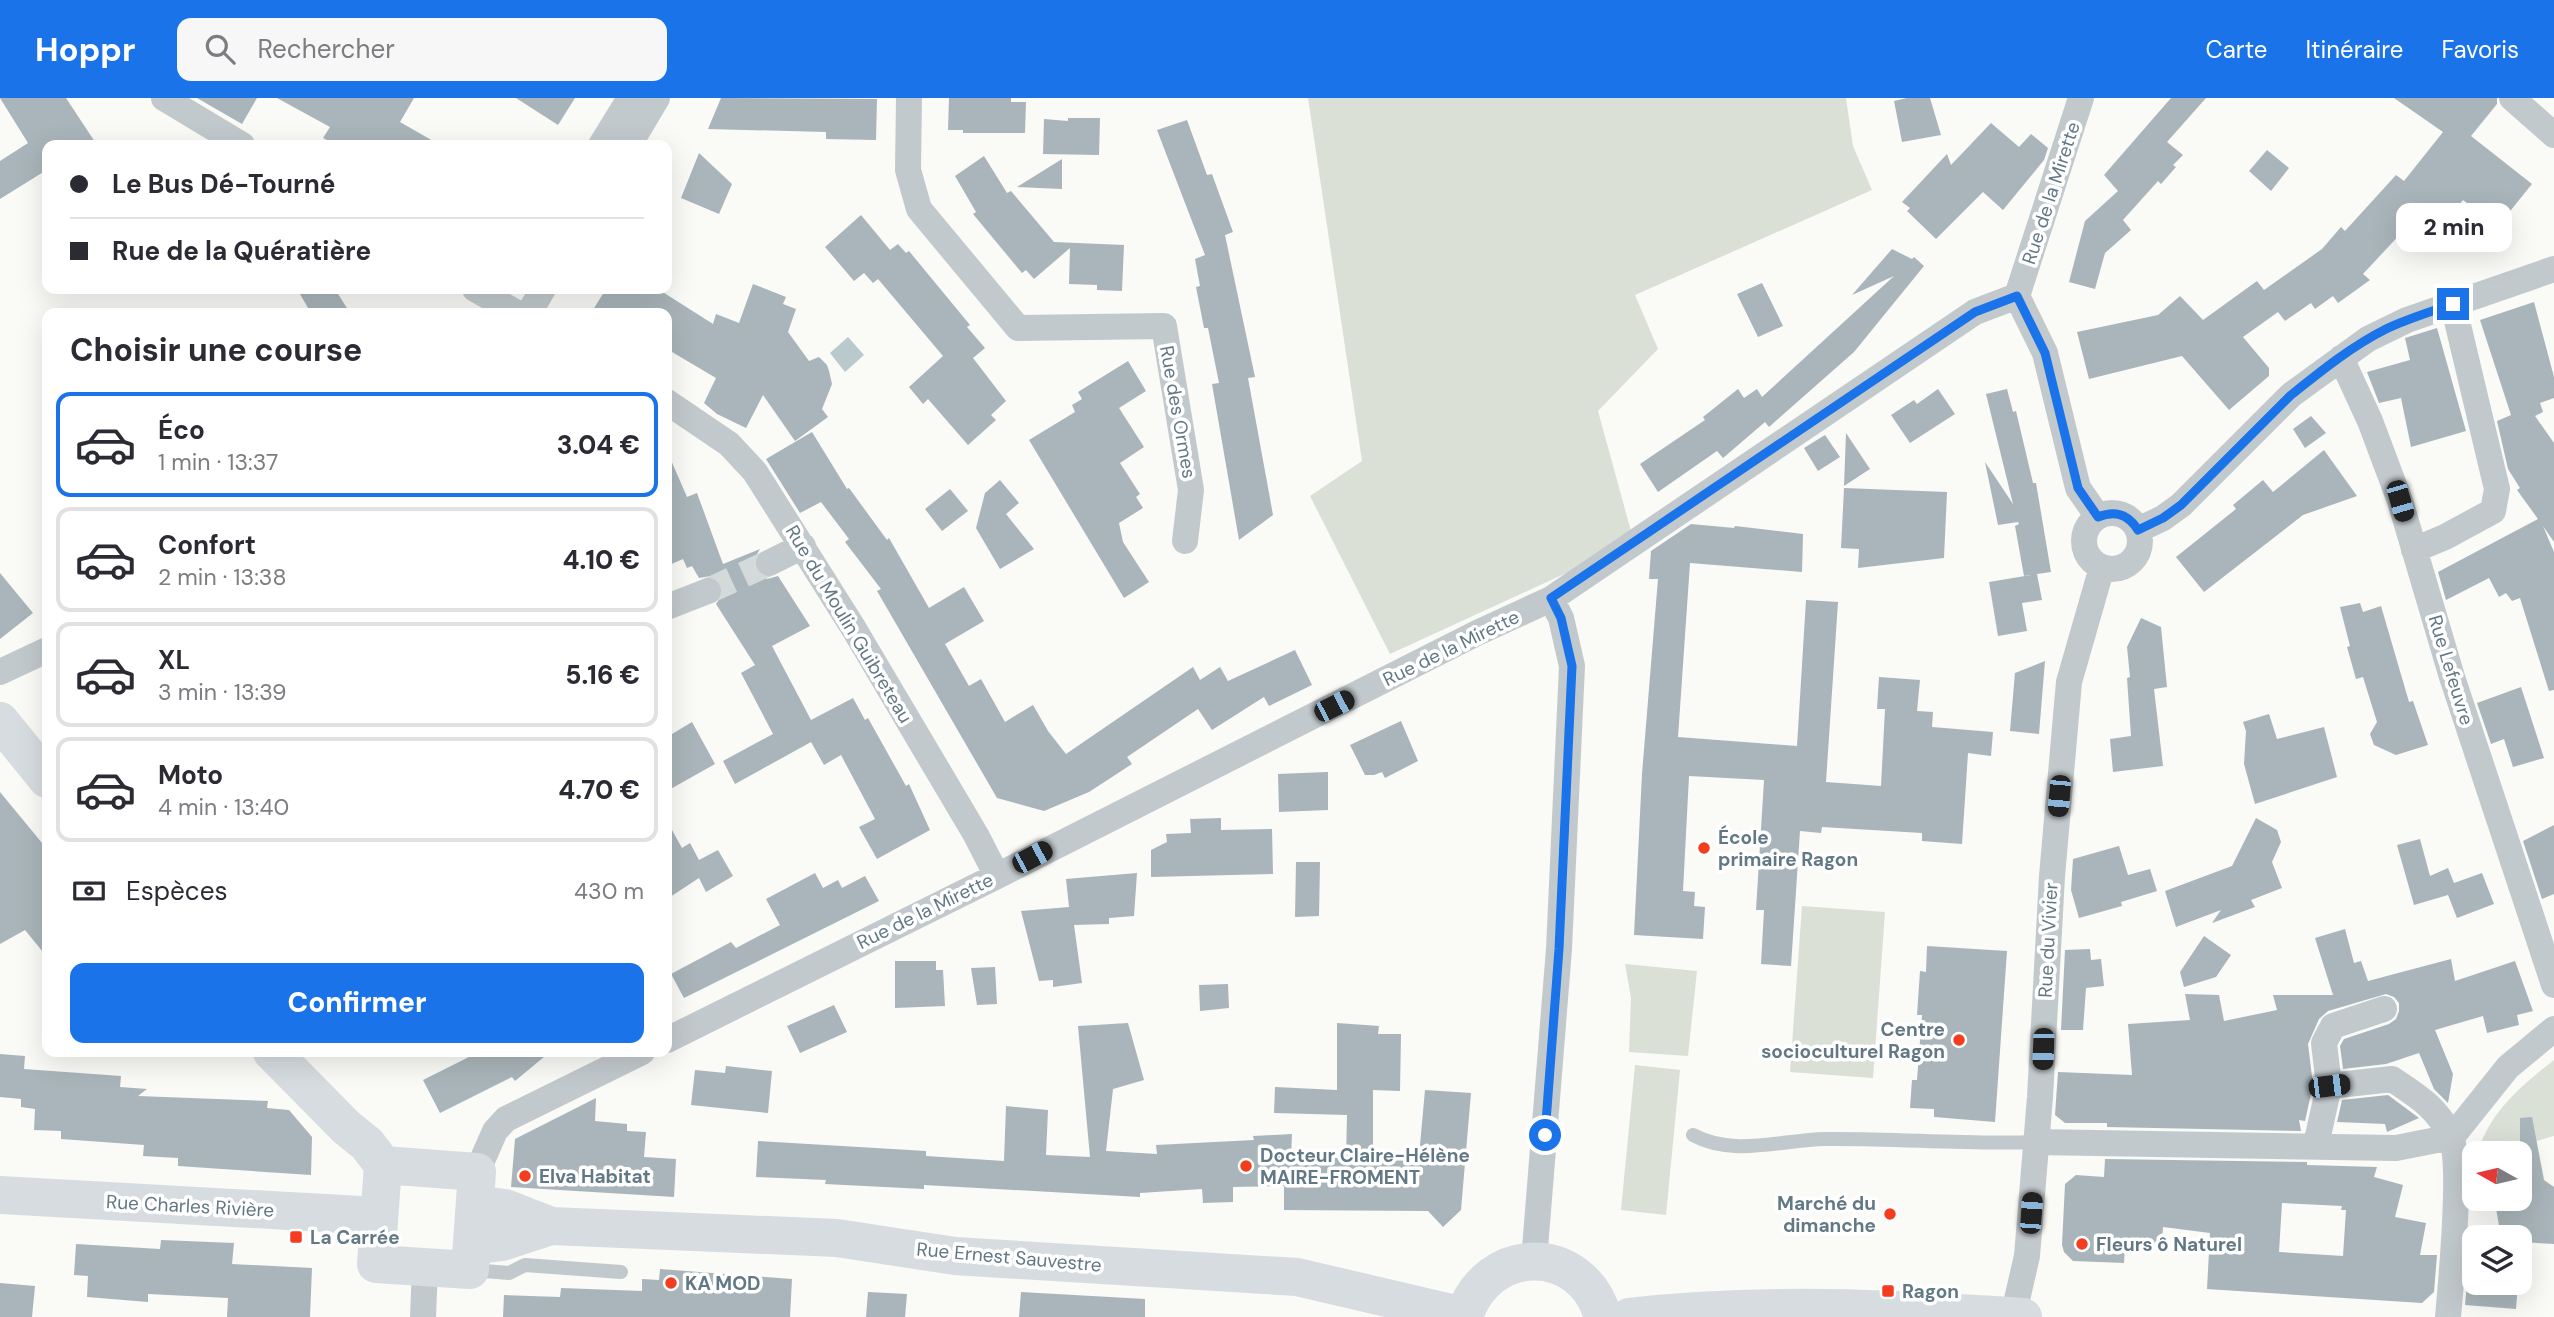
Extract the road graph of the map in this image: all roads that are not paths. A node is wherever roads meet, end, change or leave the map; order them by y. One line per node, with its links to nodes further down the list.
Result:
1 (164, 98): 8 (street)
2 (630, 98): 9 (street)
3 (657, 98): 10 (street)
4 (909, 98): 20 (street, Rue des Ormes)
5 (2081, 98): 13 (street, Rue de la Mirette)
6 (2512, 98): 7 (street)
7 (2554, 135)
8 (234, 140)
9 (604, 140)
10 (632, 140)
11 (2554, 269): 15 (street)
12 (489, 294): 14 (street)
13 (2017, 296): 18 (street); 26 (street, Rue de la Mirette)
14 (511, 302)
15 (2453, 304): 16 (street); 22 (street)
16 (2341, 358): 19 (street); 22 (street, Rue Lefeuvre)
17 (672, 405): 21 (street, Rue du Moulin Guibreteau)
18 (2098, 517): 19 (street); 24 (street)
19 (2138, 530): 24 (street)
20 (1185, 541)
21 (803, 546): 23 (street); 32 (street, Rue du Moulin Guibreteau)
22 (2414, 550): 33 (street, Rue Lefeuvre)
23 (769, 563)
24 (2102, 567): 42 (street, Rue du Vivier)
25 (708, 591): 27 (street)
26 (1551, 598): 32 (street, Rue de la Mirette); 50 (street)
27 (672, 605)
28 (42, 652): 29 (street)
29 (0, 672)
30 (0, 720): 31 (main road)
31 (42, 773)
32 (998, 876): 36 (street, Rue de la Mirette)
33 (2554, 985)
34 (2384, 1010): 39 (street)
35 (2554, 1029): 41 (street)
36 (672, 1038)
37 (277, 1057): 44 (main road)
38 (632, 1057): 45 (street)
39 (2329, 1086): 41 (street); 43 (street)
40 (1693, 1135): 42 (lane)
41 (2452, 1137): 43 (street); 59 (street)
42 (2036, 1142): 43 (street); 57 (street, Rue du Vivier)
43 (2316, 1145)
44 (383, 1165): 45 (main road, Rue Ernest Sauvestre); 47 (main road)
45 (476, 1188): 48 (main road, Rue Ernest Sauvestre); 49 (main road)
46 (0, 1195): 47 (main road, Rue Charles Rivière)
47 (379, 1216): 51 (main road, Rue Ernest Sauvestre)
48 (551, 1226): 49 (main road, Rue Ernest Sauvestre); 54 (main road, Rue Ernest Sauvestre)
49 (471, 1258): 51 (main road, Rue Ernest Sauvestre); 52 (lane)
50 (1534, 1261): 54 (main road); 56 (main road)
51 (425, 1267): 55 (street)
52 (621, 1272)
53 (1644, 1315): 57 (main road)
54 (1464, 1316)
55 (423, 1317)
56 (1603, 1317)
57 (2013, 1317): 58 (main road)
58 (2023, 1317)
59 (2448, 1317)

